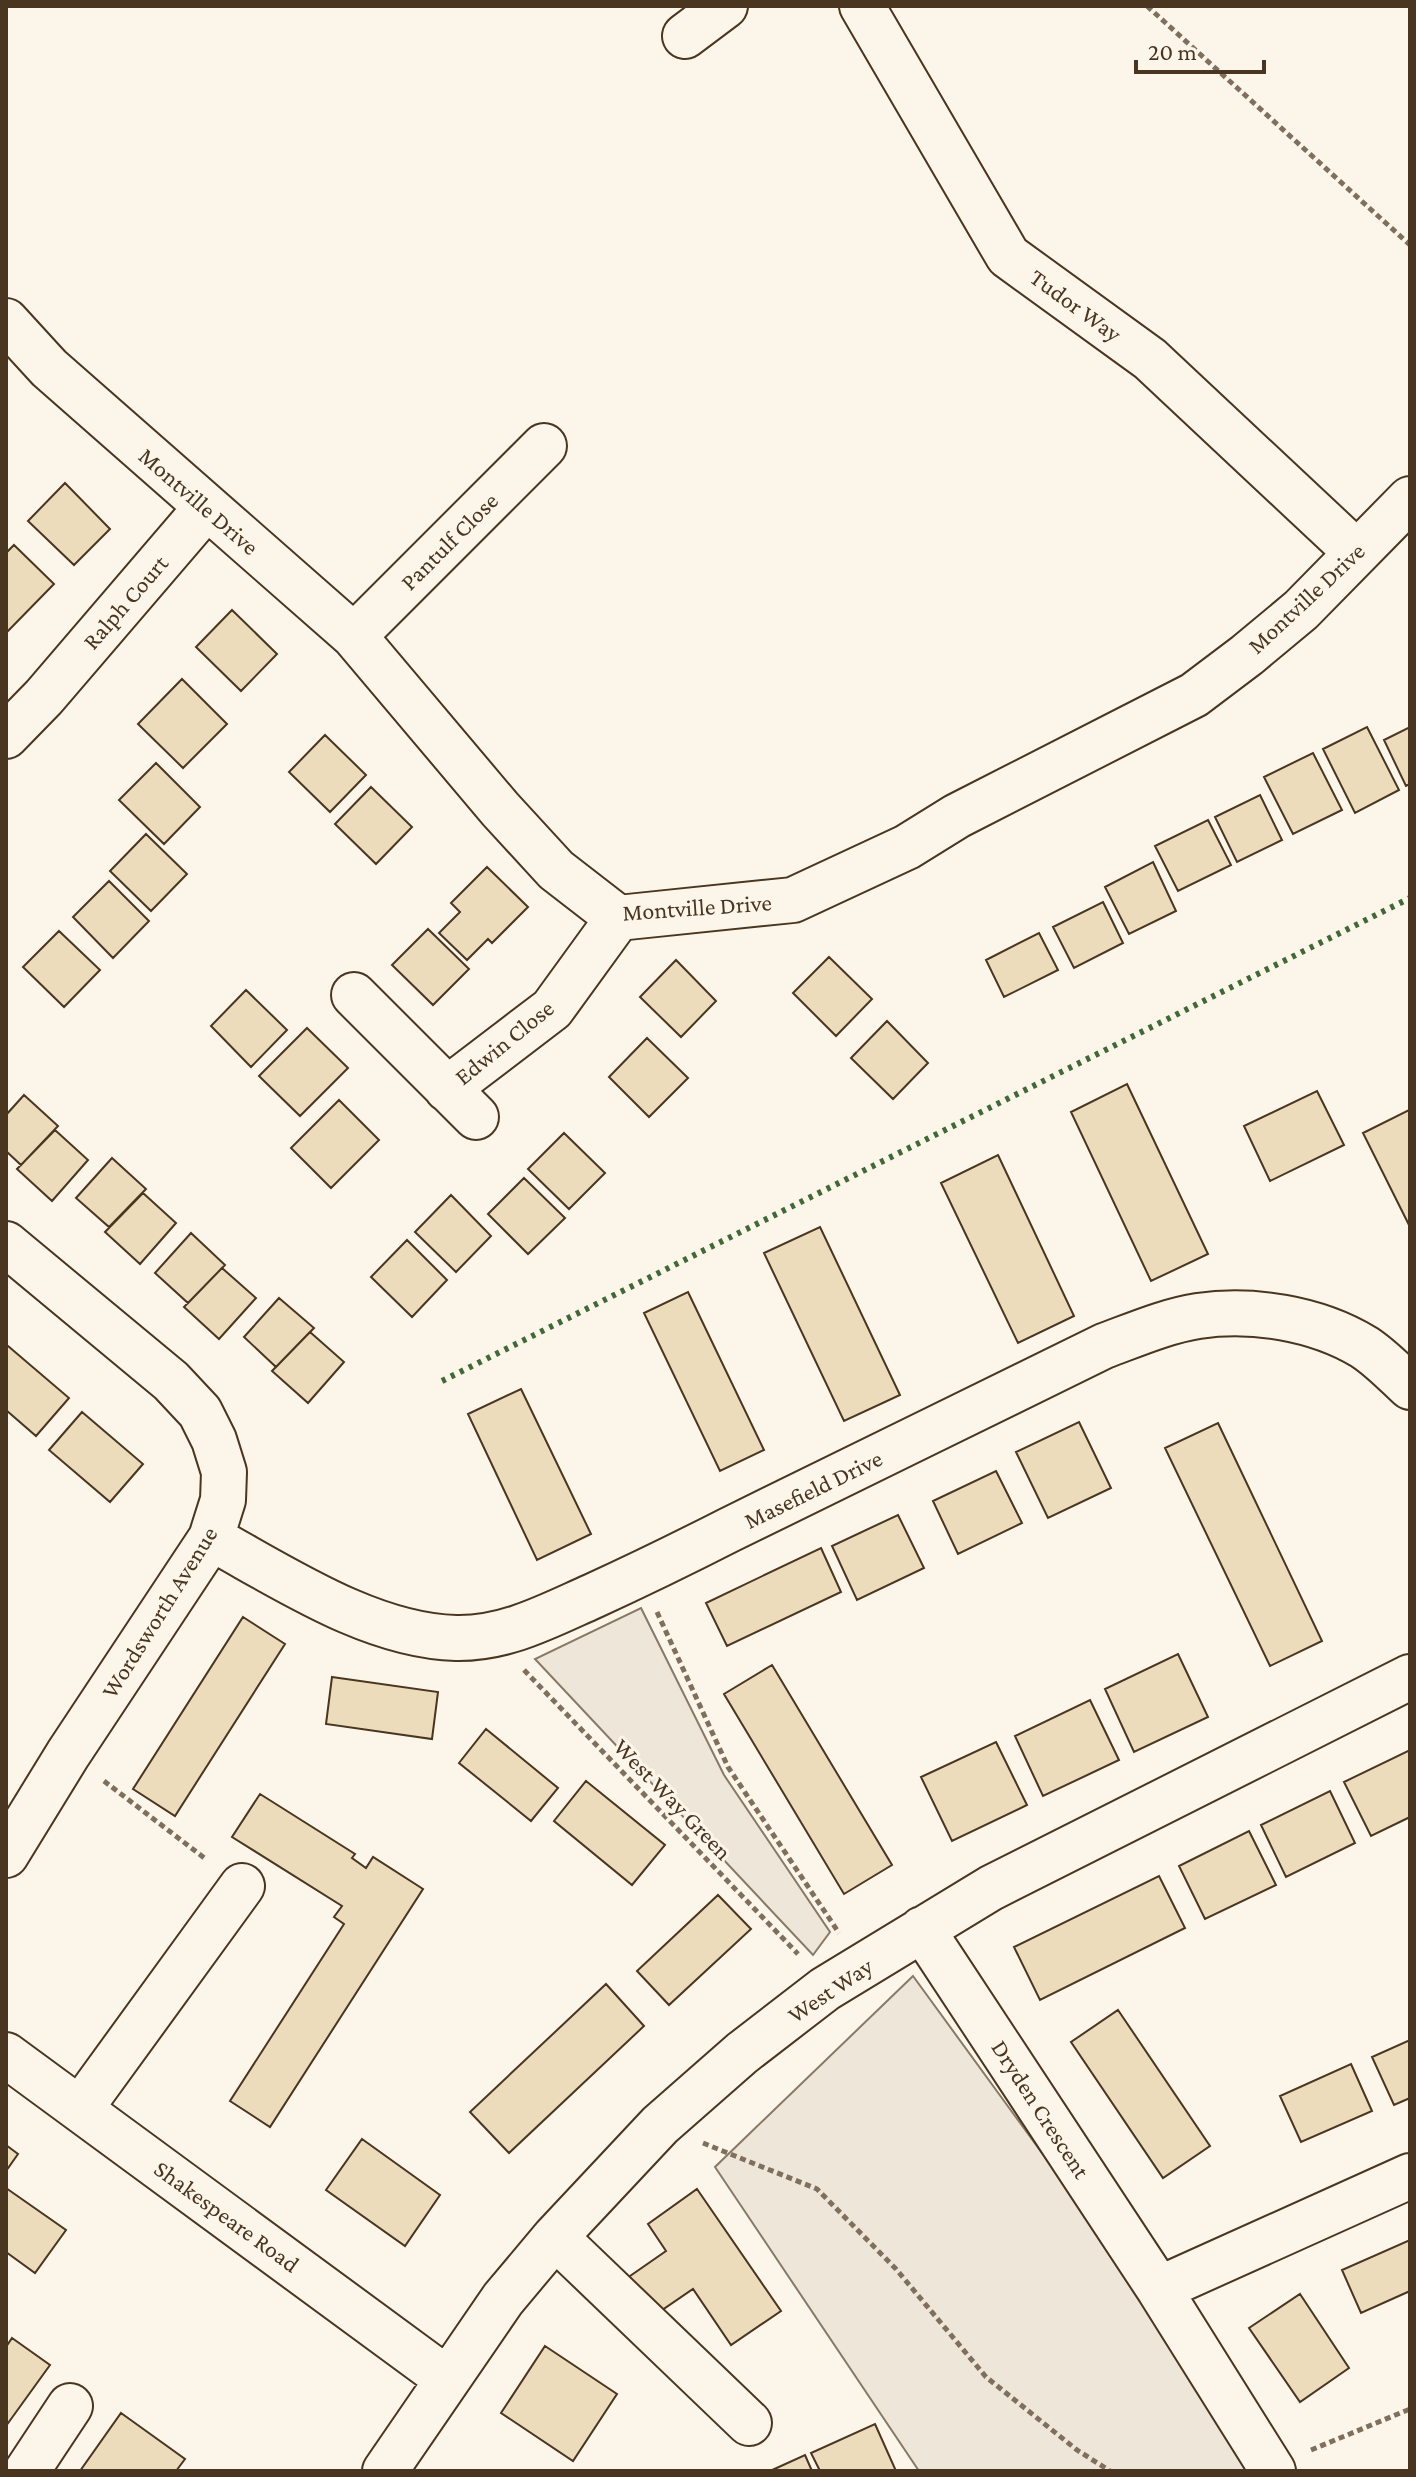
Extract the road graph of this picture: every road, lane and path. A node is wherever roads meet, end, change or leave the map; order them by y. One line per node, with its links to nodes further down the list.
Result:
1 (725, 6): 4 (street)
2 (862, 6): 10 (street, Tudor Way)
3 (1147, 6): 5 (path)
4 (685, 36)
5 (1410, 245)
6 (6, 321): 9 (street, Montville Drive)
7 (544, 446): 11 (street, Pantulf Close)
8 (1410, 499): 10 (street, Montville Drive)
9 (206, 508): 11 (street, Montville Drive); 12 (street, Ralph Court)
10 (1356, 552): 13 (street, Montville Drive)
11 (354, 636): 13 (street, Montville Drive)
12 (6, 736)
13 (618, 918): 14 (street, Edwin Close)
14 (354, 995)
15 (6, 1244): 17 (street, Wordsworth Avenue)
16 (1410, 1387): 18 (street, Masefield Drive)
17 (211, 1538): 19 (street, Masefield Drive); 21 (street, Wordsworth Avenue)
18 (640, 1574): 19 (street, Masefield Drive); 25 (path, West Way Green)
19 (490, 1636): 26 (path, West Way Green)
20 (1410, 1677): 24 (street, West Way)
21 (68, 1754): 22 (street, Wordsworth Avenue); 23 (path)
22 (6, 1855)
23 (242, 1886): 28 (street)
24 (922, 1929): 25 (street, West Way); 32 (street, Dryden Crescent)
25 (863, 1967): 26 (street, West Way)
26 (825, 1989): 29 (street, West Way)
27 (6, 2055): 28 (street, Shakespeare Road)
28 (80, 2109): 33 (street, Shakespeare Road)
29 (660, 2125): 31 (street, West Way); 40 (path)
30 (1410, 2176): 32 (street)
31 (555, 2237): 33 (street, West Way); 36 (street)
32 (1159, 2289): 37 (street, Dryden Crescent)
33 (447, 2379): 39 (street, West Way)
34 (70, 2406): 38 (street)
35 (1410, 2409): 37 (path)
36 (749, 2423)
37 (1272, 2468)
38 (27, 2471)
39 (385, 2471)
40 (1110, 2471)

